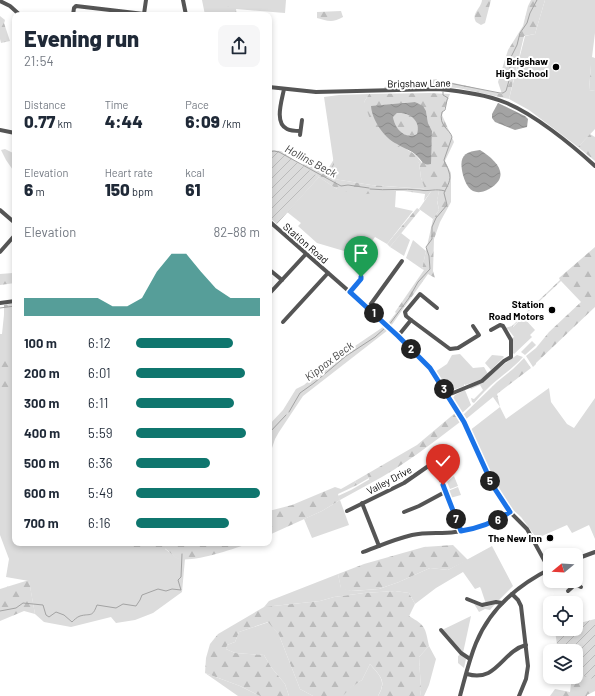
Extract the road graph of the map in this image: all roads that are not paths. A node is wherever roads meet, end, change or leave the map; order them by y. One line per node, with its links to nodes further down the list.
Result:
1 (146, 0): 7 (street)
2 (183, 0): 8 (street)
3 (0, 1): 4 (street)
4 (17, 12)
5 (73, 12): 6 (street)
6 (127, 12)
7 (144, 12)
8 (185, 12)
9 (272, 87): 10 (street, Brigshaw Lane)
10 (284, 89): 11 (street); 14 (street, Brigshaw Lane)
11 (302, 120)
12 (0, 130): 13 (street)
13 (12, 132)
14 (595, 166)
15 (0, 210): 16 (street)
16 (12, 220)
17 (272, 224): 20 (street, Station Road)
18 (12, 238): 19 (street)
19 (0, 252)
20 (306, 254): 23 (street, Station Road); 25 (street)
21 (402, 261): 30 (street)
22 (272, 272): 25 (street)
23 (328, 273): 27 (street, Station Road); 33 (street)
24 (361, 275): 27 (street)
25 (282, 280): 26 (street)
26 (272, 291)
27 (350, 292): 30 (street, Station Road)
28 (12, 301): 29 (street)
29 (0, 303)
30 (368, 308): 36 (street, Station Road)
31 (437, 308): 32 (street)
32 (411, 320): 34 (street); 36 (street)
33 (283, 322)
34 (473, 326)
35 (491, 330): 37 (street)
36 (398, 336): 37 (street, Station Road)
37 (448, 395): 42 (street, Station Road)
38 (445, 492): 39 (street, Valley Drive); 41 (street); 43 (street)
39 (362, 504): 40 (street, Valley Drive); 44 (street)
40 (347, 511)
41 (404, 512)
42 (510, 512): 43 (street); 48 (street, Station Road)
43 (461, 531): 44 (street)
44 (379, 546): 45 (street)
45 (363, 552)
46 (595, 552): 47 (street)
47 (583, 556)
48 (543, 557)
49 (543, 572): 52 (street)
50 (572, 588): 51 (street)
51 (568, 591)
52 (512, 594): 54 (street); 56 (street)
53 (467, 600): 54 (street)
54 (502, 603): 57 (street)
55 (441, 630): 57 (street)
56 (526, 645): 58 (street); 60 (street)
57 (470, 659): 58 (street)
58 (467, 674): 59 (street)
59 (460, 696)
60 (519, 696)

